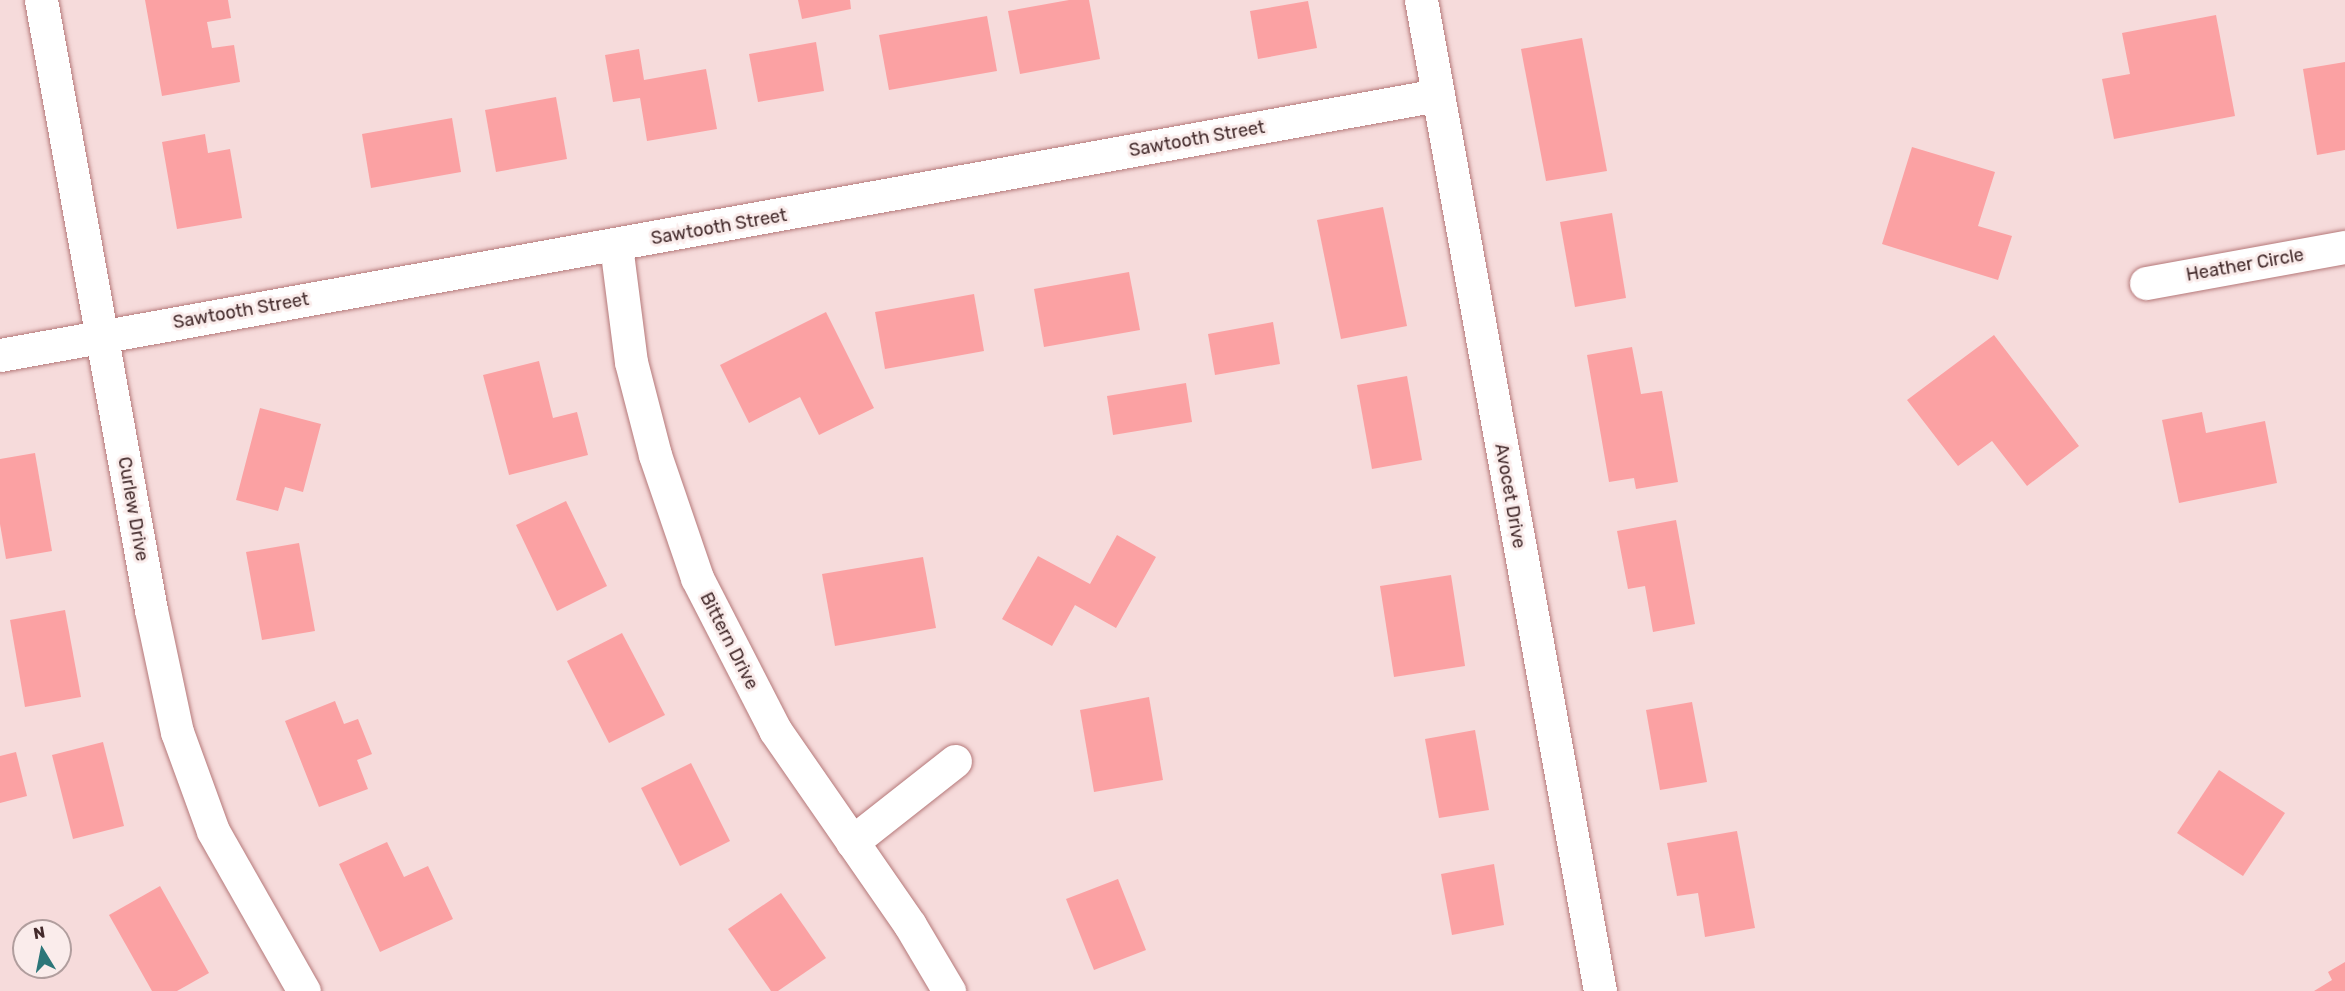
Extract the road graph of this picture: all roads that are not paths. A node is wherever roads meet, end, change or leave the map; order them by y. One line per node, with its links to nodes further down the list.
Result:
1 (41, 0): 7 (street, Curlew Drive)
2 (1421, 0): 3 (street, Avocet Drive)
3 (1438, 95): 4 (street, Sawtooth Street); 13 (street, Avocet Drive)
4 (616, 245): 7 (street, Sawtooth Street); 10 (street, Bittern Drive)
5 (2345, 247): 6 (street, Heather Circle)
6 (2146, 283)
7 (102, 335): 8 (street, Sawtooth Street); 11 (street, Curlew Drive)
8 (0, 355)
9 (955, 762): 10 (street)
10 (852, 842): 12 (street, Bittern Drive)
11 (304, 991)
12 (949, 991)
13 (1600, 991)

